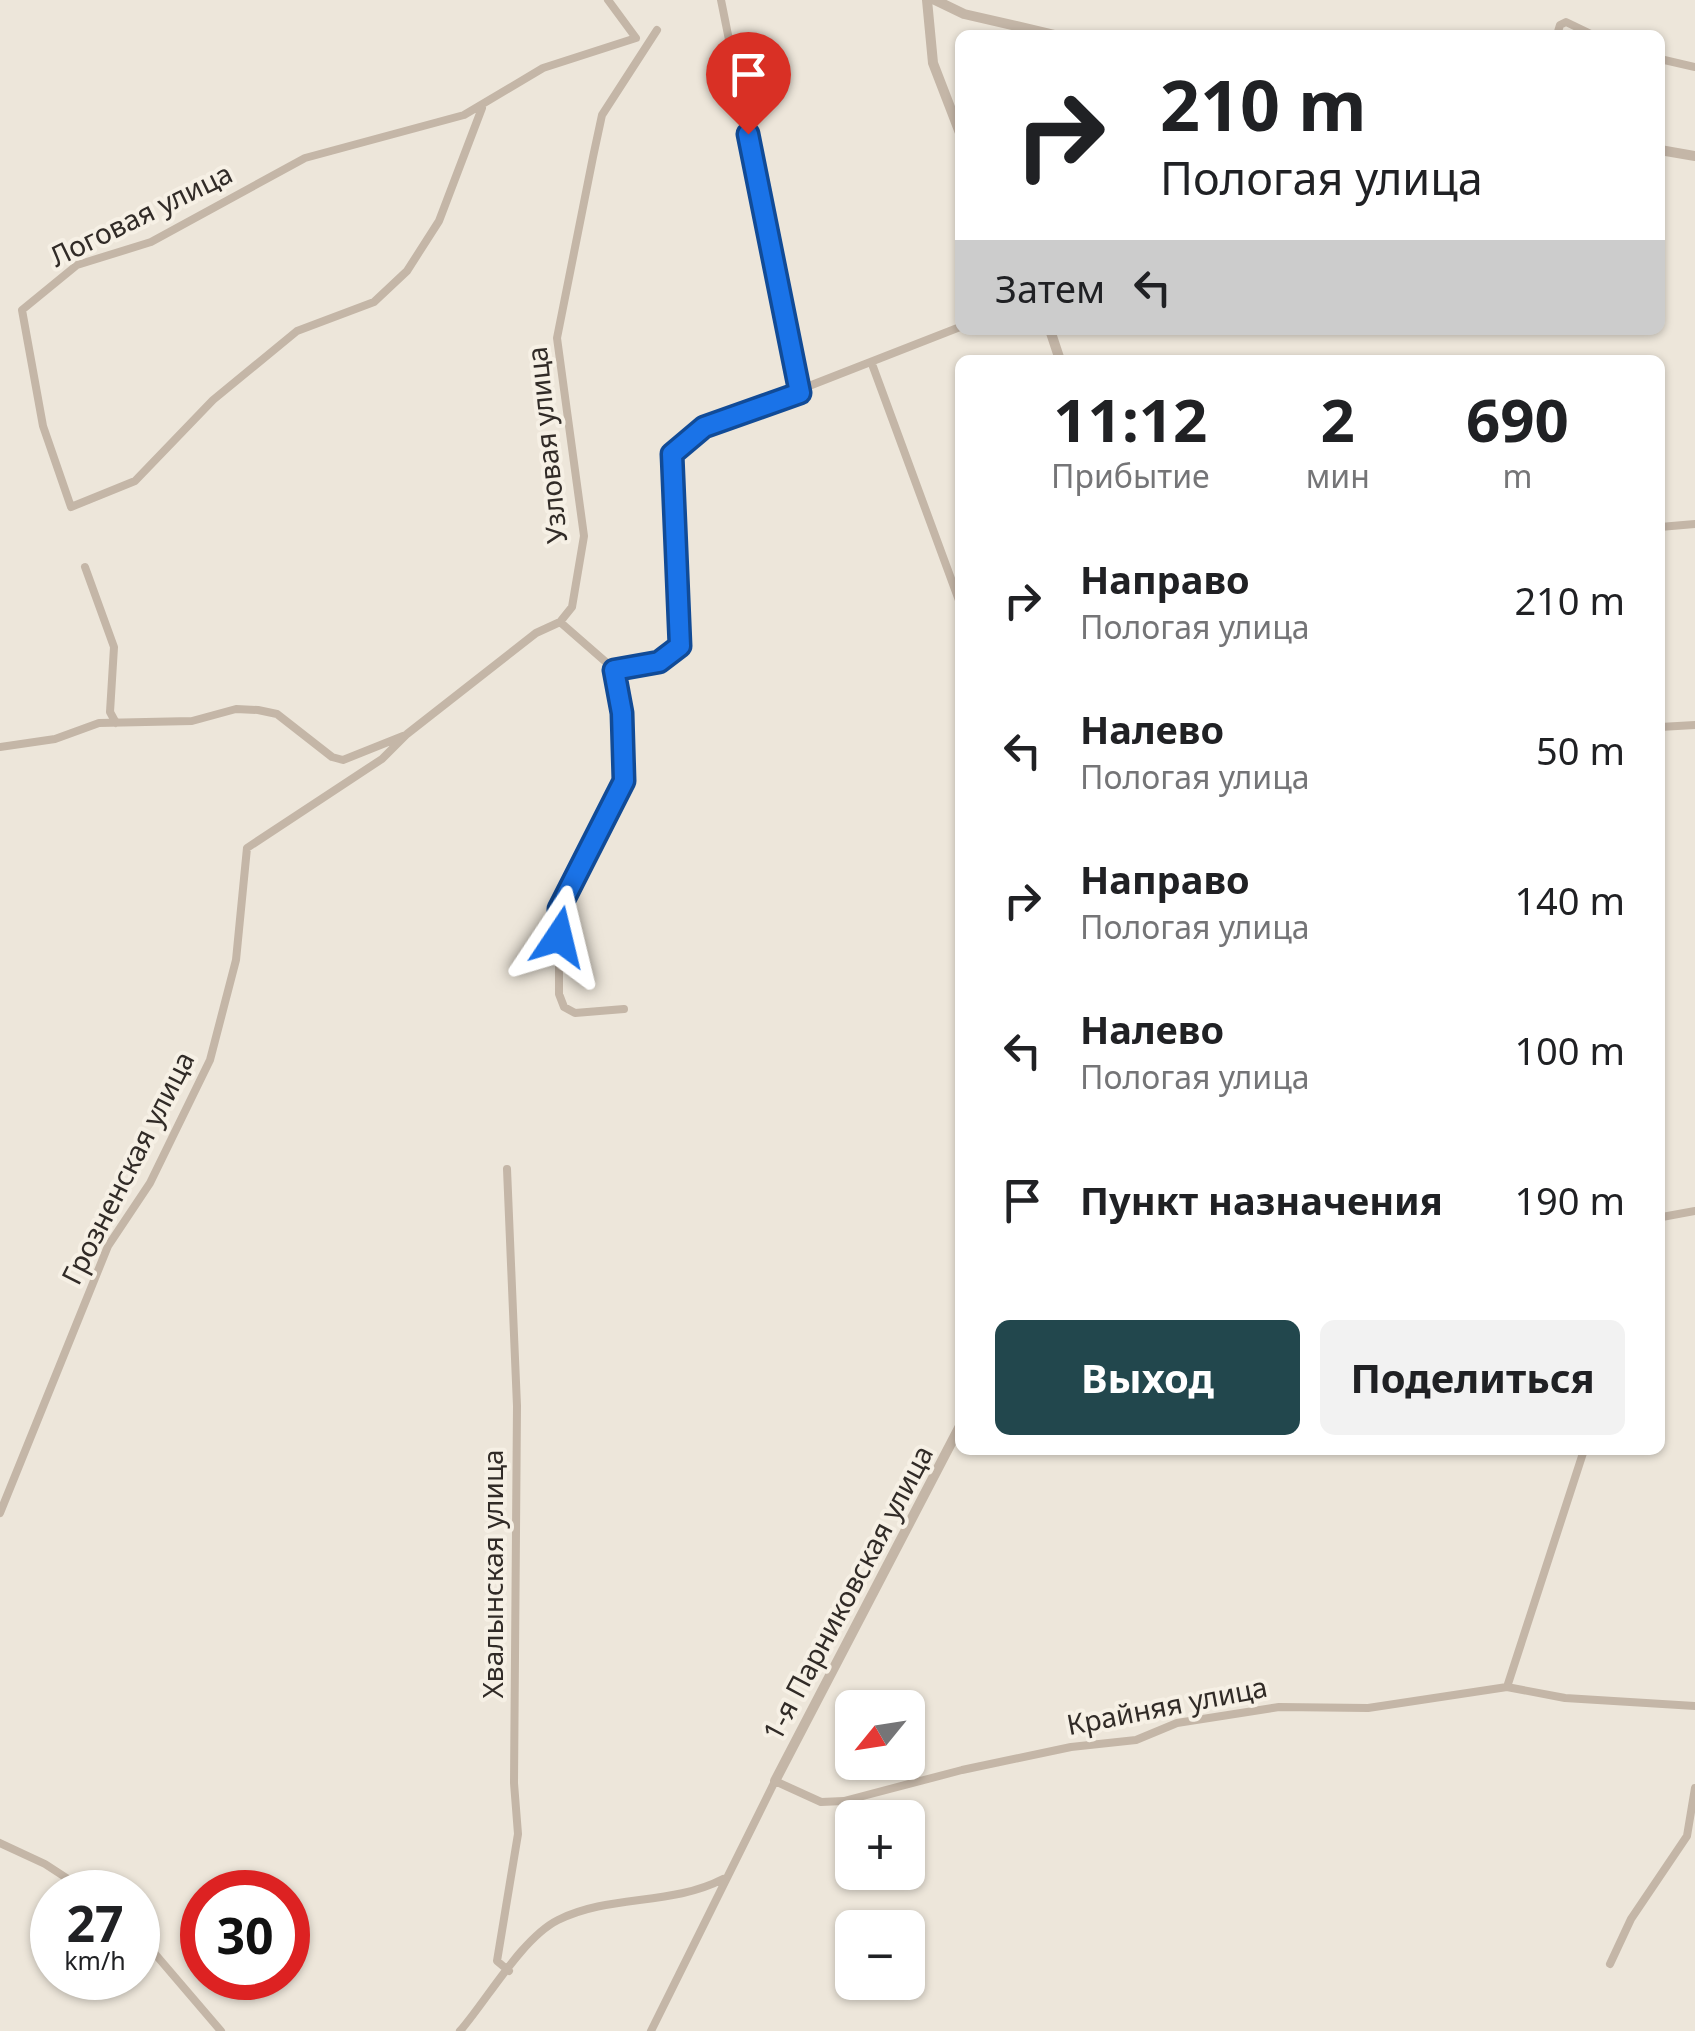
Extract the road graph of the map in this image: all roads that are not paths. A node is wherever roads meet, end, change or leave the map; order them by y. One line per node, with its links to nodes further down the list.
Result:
1 (608, 0): 11 (street)
2 (721, 0): 17 (street)
3 (927, 0): 12 (street)
4 (935, 0): 6 (street)
5 (657, 30): 22 (street, Узловая улица)
6 (1033, 30)
7 (1559, 30): 8 (street)
8 (1583, 30)
9 (1665, 60): 10 (street)
10 (1695, 67)
11 (482, 108): 11 (street, Логовая улица)
12 (955, 120)
13 (1665, 151): 14 (street)
14 (1695, 156)
15 (955, 329): 16 (street)
16 (872, 364): 17 (street); 21 (street)
17 (800, 393): 23 (street)
18 (1695, 524): 19 (street)
19 (1665, 527)
20 (85, 567): 24 (street)
21 (955, 588)
22 (560, 622): 23 (street); 27 (street)
23 (614, 670): 29 (street)
24 (116, 723): 27 (street); 28 (street)
25 (1695, 725): 26 (street)
26 (1665, 727)
27 (407, 734): 35 (street, Грозненская улица)
28 (0, 747)
29 (624, 1009)
30 (507, 1168): 45 (street, Хвалынская улица)
31 (1695, 1211): 32 (street)
32 (1665, 1216)
33 (955, 1436): 38 (street, 1-я Парниковская улица)
34 (1582, 1455): 36 (street)
35 (0, 1513)
36 (1507, 1688): 37 (street, Крайняя улица); 38 (street, Крайняя улица)
37 (1695, 1706)
38 (775, 1781): 42 (street)
39 (1695, 1788): 44 (street)
40 (0, 1843): 41 (street)
41 (54, 1870)
42 (723, 1879): 45 (street); 48 (street)
43 (160, 1960): 46 (street)
44 (1610, 1964)
45 (509, 1971): 47 (street)
46 (221, 2031)
47 (460, 2031)
48 (650, 2031)

